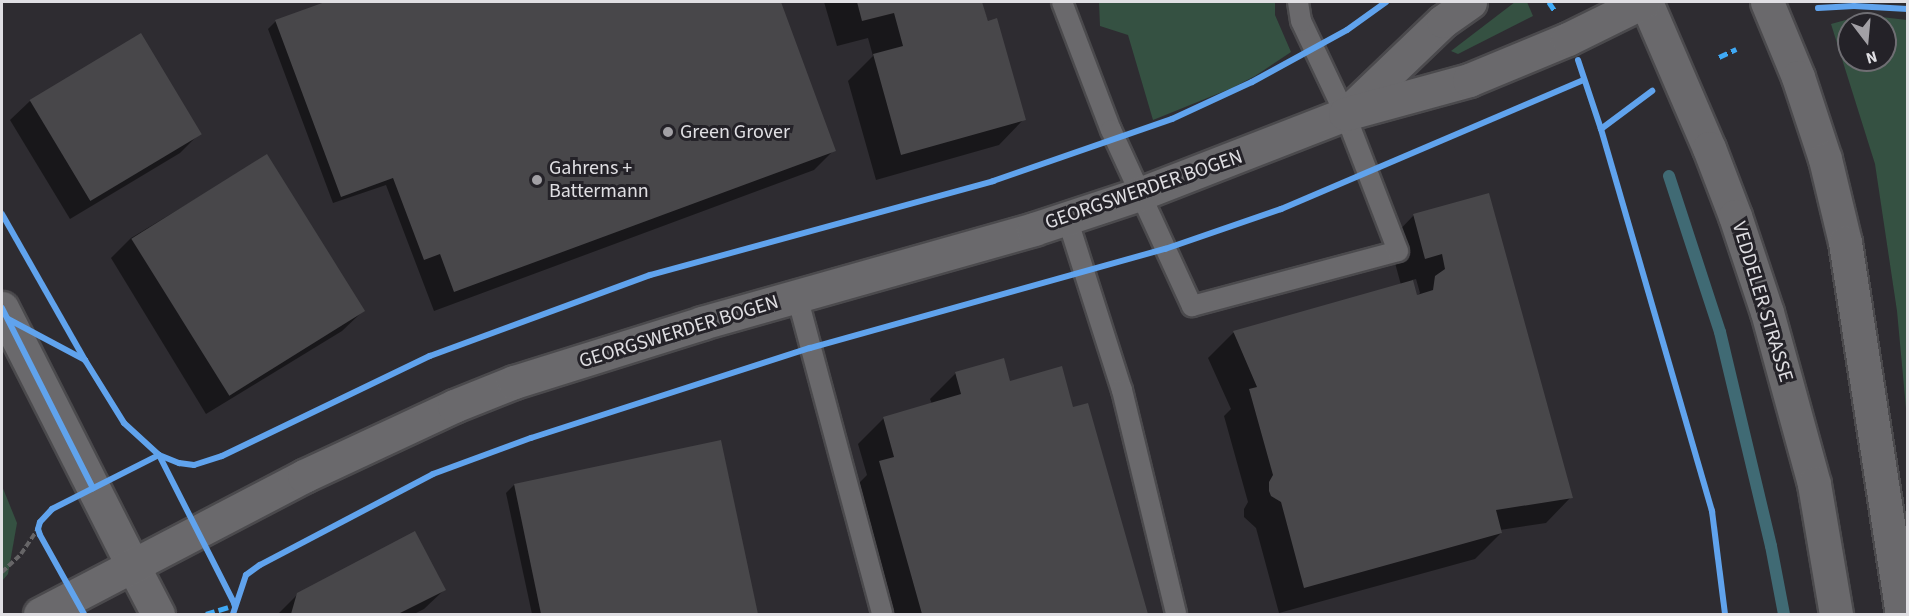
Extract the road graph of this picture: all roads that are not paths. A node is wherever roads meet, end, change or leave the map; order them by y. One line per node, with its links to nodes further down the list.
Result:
1 (1062, 2): 7 (lane)
2 (1298, 2): 6 (lane)
3 (1470, 2): 6 (street, GEORGSWERDER BOGEN)
4 (1644, 2): 6 (street, GEORGSWERDER BOGEN); 16 (street, VEDDELER STRASSE)
5 (1767, 2): 17 (street)
6 (1345, 114): 7 (street, GEORGSWERDER BOGEN); 7 (lane)
7 (1140, 194): 8 (street, GEORGSWERDER BOGEN)
8 (1067, 218): 9 (street, GEORGSWERDER BOGEN); 15 (lane)
9 (797, 296): 11 (street, GEORGSWERDER BOGEN); 14 (lane)
10 (2, 308): 11 (street)
11 (133, 566): 12 (street, GEORGSWERDER BOGEN); 13 (street)
12 (40, 615)
13 (158, 615)
14 (882, 615)
15 (1176, 615)
16 (1836, 615)
17 (1902, 615)

